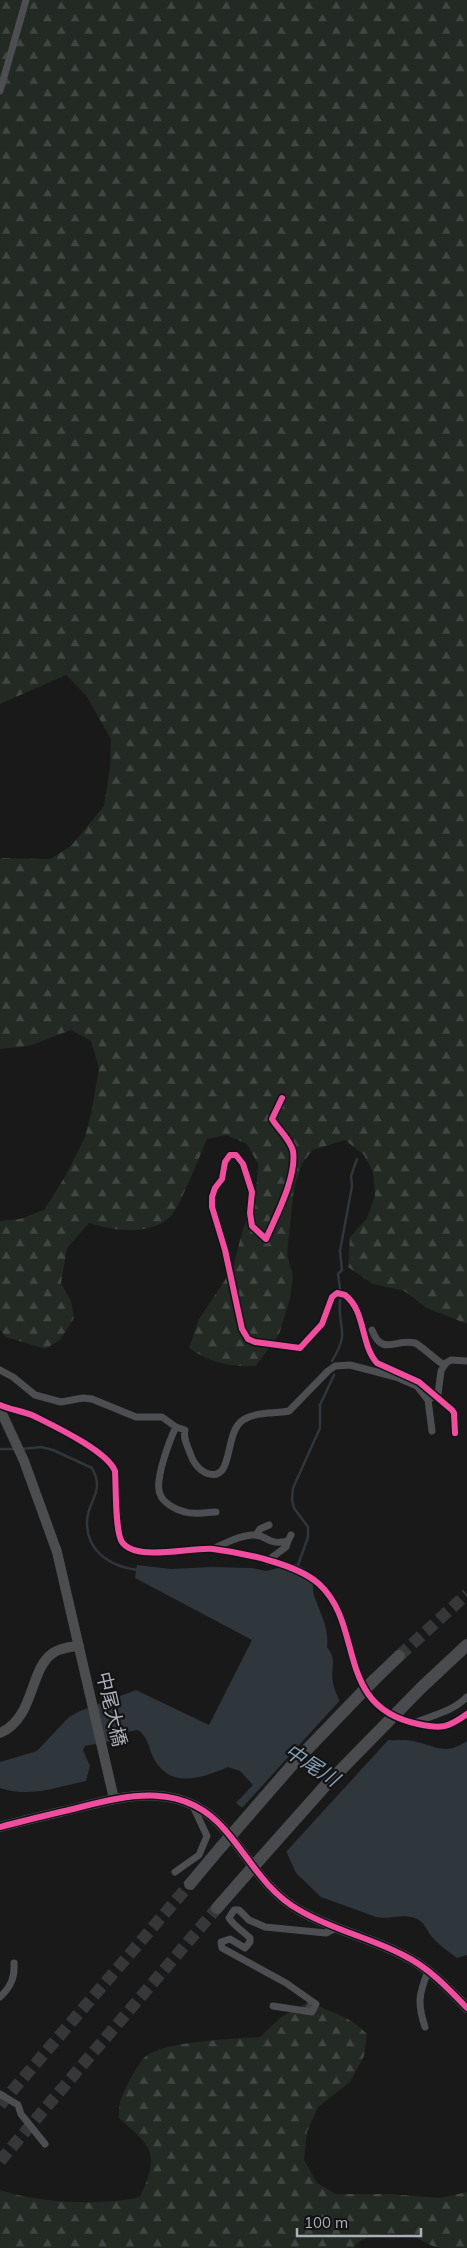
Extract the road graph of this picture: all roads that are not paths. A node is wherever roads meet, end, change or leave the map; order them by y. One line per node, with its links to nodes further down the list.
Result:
1 (26, 0): 2 (street)
2 (0, 91)
3 (282, 1098): 8 (street)
4 (372, 1330): 6 (street)
5 (467, 1361): 6 (street)
6 (444, 1364): 8 (street)
7 (0, 1370): 10 (street)
8 (432, 1398): 10 (street); 11 (street); 12 (street)
9 (0, 1407): 16 (street); 19 (street, 中尾大橋)
10 (176, 1427): 13 (street)
11 (432, 1431)
12 (455, 1433)
13 (216, 1512)
14 (269, 1525): 15 (street)
15 (256, 1535): 16 (street); 17 (street)
16 (213, 1549): 17 (street)
17 (267, 1561): 23 (street)
18 (467, 1644): 30 (highway, bridge)
19 (79, 1646): 24 (street); 25 (street, 中尾大橋)
20 (399, 1656): 29 (highway, bridge)
21 (467, 1697): 23 (street)
22 (467, 1714): 23 (street)
23 (414, 1723)
24 (0, 1733)
25 (114, 1799): 26 (street); 27 (street)
26 (192, 1804): 28 (street); 31 (street)
27 (0, 1827)
28 (175, 1872)
29 (190, 1884)
30 (217, 1908)
31 (336, 1928): 33 (street); 35 (street)
32 (14, 1963): 34 (street)
33 (428, 1971): 36 (street); 37 (street)
34 (0, 1997)
35 (274, 2006)
36 (467, 2008)
37 (426, 2027)
38 (0, 2094): 39 (street)
39 (45, 2144)

